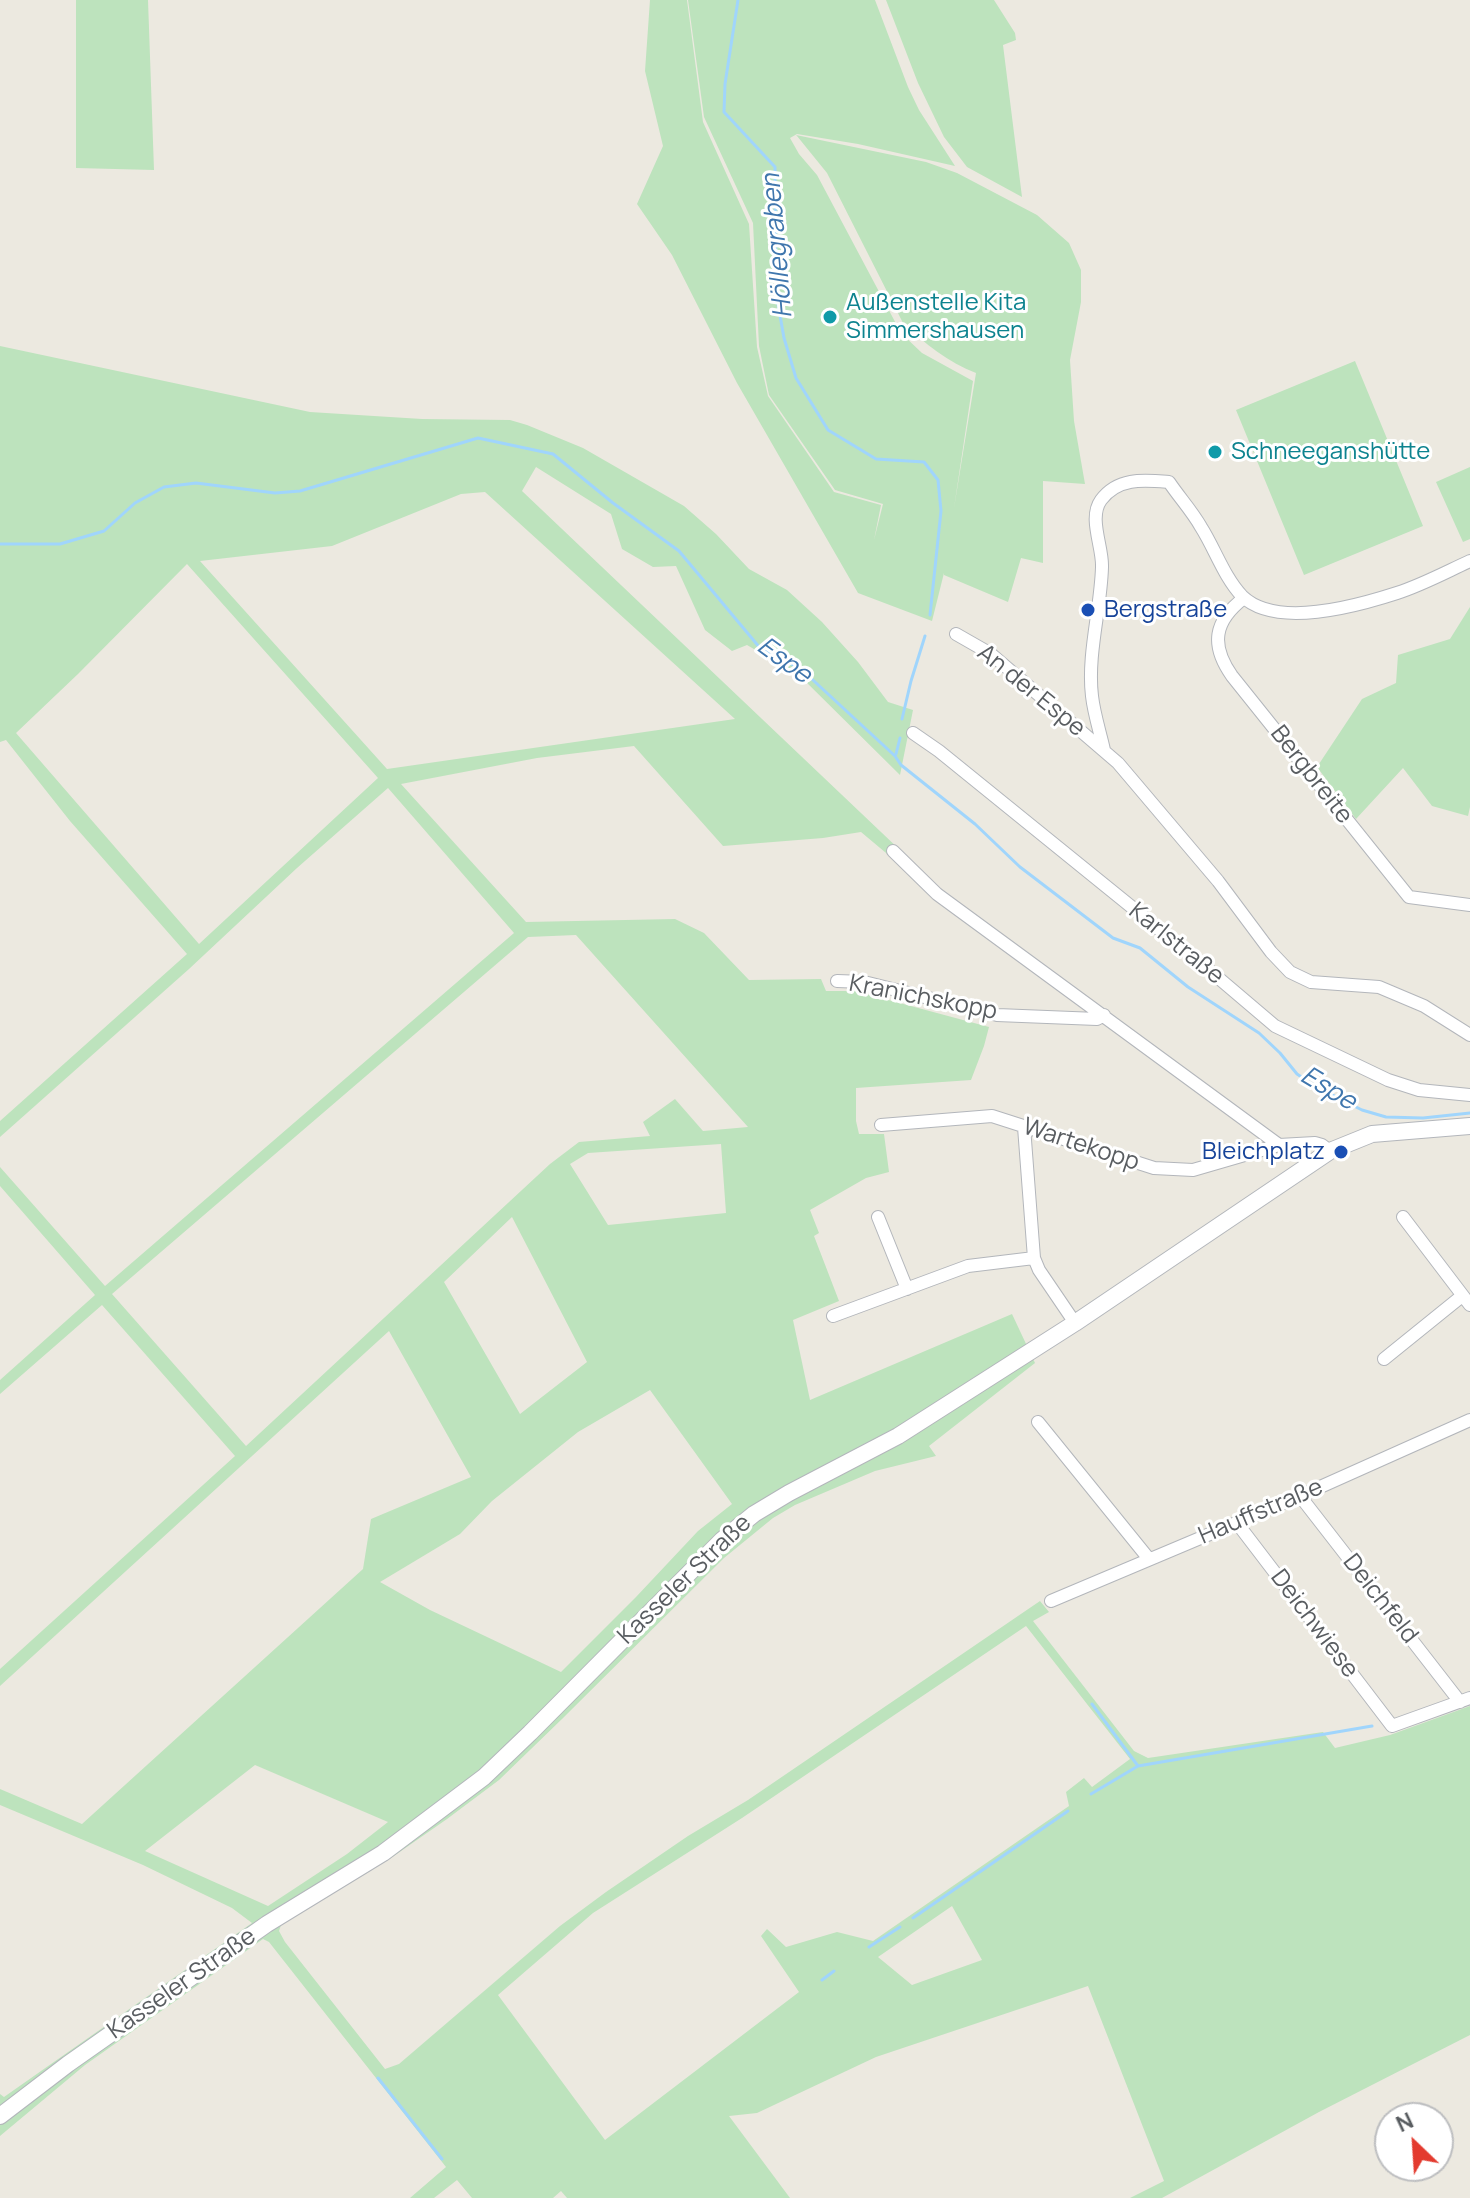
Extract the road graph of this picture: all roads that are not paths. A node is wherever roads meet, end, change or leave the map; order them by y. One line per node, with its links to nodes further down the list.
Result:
1 (1470, 561): 2 (street)
2 (1244, 598): 5 (street); 7 (street, Bergbreite)
3 (956, 634): 5 (street, An der Espe)
4 (913, 733): 11 (street, Karlstraße)
5 (1104, 750): 10 (street)
6 (893, 851): 9 (street)
7 (1470, 905)
8 (837, 981): 9 (street, Kranichskopp)
9 (1104, 1015): 15 (street)
10 (1470, 1035)
11 (1470, 1095)
12 (881, 1125): 14 (street, Wartekopp)
13 (1470, 1126): 16 (street, Kasseler Straße)
14 (1024, 1127): 15 (street, Wartekopp); 19 (street)
15 (1279, 1145): 16 (street)
16 (1330, 1151): 23 (street, Kasseler Straße)
17 (878, 1217): 20 (street)
18 (1403, 1217): 21 (street)
19 (1034, 1258): 20 (street); 23 (street)
20 (907, 1289): 22 (street)
21 (1466, 1300): 24 (street)
22 (833, 1316)
23 (1075, 1323): 32 (street, Kasseler Straße)
24 (1384, 1359)
25 (1470, 1420): 27 (street, Hauffstraße)
26 (1038, 1422): 29 (street)
27 (1300, 1496): 28 (street, Hauffstraße); 31 (street, Deichfeld)
28 (1237, 1523): 29 (street, Hauffstraße); 31 (street, Deichwiese)
29 (1149, 1559): 30 (street, Hauffstraße)
30 (1051, 1601)
31 (1465, 1700)
32 (0, 2116)

